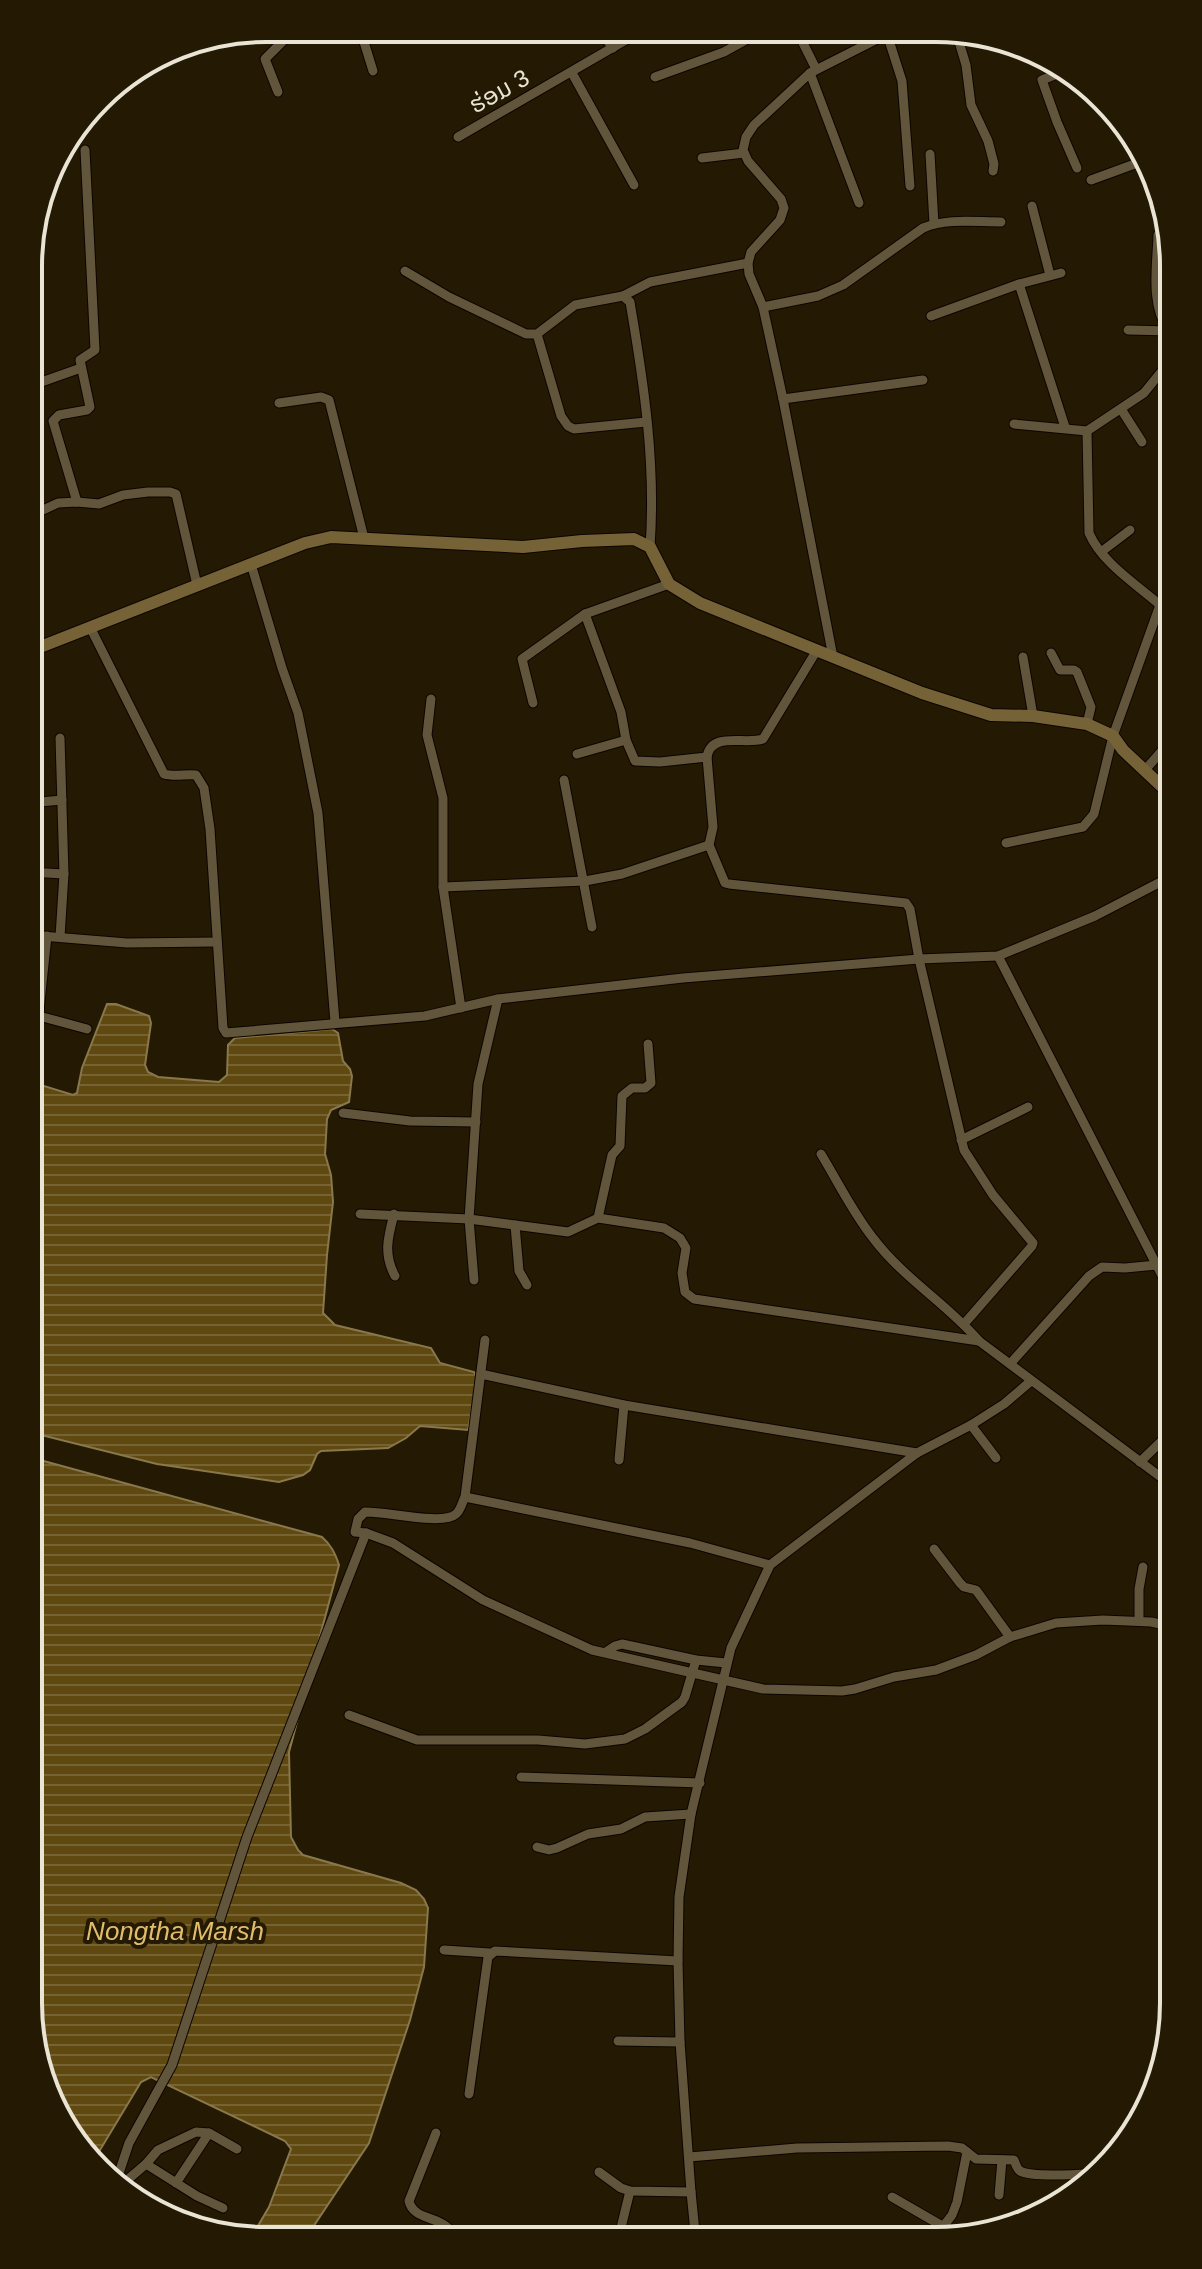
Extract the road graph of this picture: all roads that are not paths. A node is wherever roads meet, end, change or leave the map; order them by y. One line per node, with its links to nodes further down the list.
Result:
1 (282, 42): 16 (street)
2 (364, 42): 11 (street)
3 (608, 42): 10 (street)
4 (623, 42): 10 (street, ຮ່ອມ 3)
5 (742, 42): 15 (street)
6 (801, 42): 12 (street)
7 (871, 42): 12 (street)
8 (891, 42): 27 (street)
9 (960, 44): 24 (street)
10 (613, 48): 13 (street, ຮ່ອມ 3)
11 (373, 71)
12 (813, 71): 19 (street); 28 (street)
13 (572, 73): 17 (street, ຮ່ອມ 3); 26 (street)
14 (1053, 76): 23 (street)
15 (655, 77)
16 (278, 92)
17 (458, 137)
18 (85, 150): 43 (street)
19 (744, 153): 21 (street); 33 (street)
20 (930, 154): 31 (street)
21 (702, 158)
22 (1135, 164): 25 (street)
23 (1077, 168)
24 (993, 171)
25 (1091, 180)
26 (634, 185)
27 (910, 186)
28 (859, 203)
29 (1032, 206): 35 (street)
30 (1001, 222): 31 (street)
31 (934, 224): 37 (street)
32 (1158, 235): 38 (street)
33 (748, 263): 36 (street); 37 (street)
34 (405, 271): 42 (street)
35 (1019, 284): 39 (street); 52 (street)
36 (623, 296): 42 (street); 50 (street)
37 (763, 307): 47 (street)
38 (1160, 313)
39 (931, 316)
40 (1128, 330): 41 (street)
41 (1160, 331)
42 (537, 334): 50 (street)
43 (81, 368): 46 (street); 55 (street)
44 (1160, 373): 49 (street)
45 (923, 380): 47 (street)
46 (42, 382)
47 (783, 399): 70 (street)
48 (279, 403): 58 (street)
49 (1121, 409): 53 (street); 54 (street)
50 (646, 422): 59 (street)
51 (1014, 424): 52 (street)
52 (1065, 427): 53 (street)
53 (1087, 431): 60 (street)
54 (1142, 442)
55 (77, 502): 56 (street); 63 (street)
56 (42, 510)
57 (1130, 530): 60 (street)
58 (364, 538): 59 (street); 61 (street)
59 (650, 547): 62 (street)
60 (1101, 552): 64 (street)
61 (251, 564): 63 (street); 105 (street)
62 (669, 584): 65 (street); 68 (street)
63 (197, 585): 66 (street)
64 (1160, 605): 76 (street)
65 (585, 614): 73 (street); 78 (street)
66 (90, 627): 67 (street); 98 (street)
67 (42, 646)
68 (817, 650): 70 (street); 81 (street)
69 (1051, 653): 75 (street)
70 (833, 657): 74 (street)
71 (1023, 657): 74 (street)
72 (431, 699): 93 (street)
73 (533, 703)
74 (1033, 716): 75 (street)
75 (1087, 724): 76 (street)
76 (1113, 736): 82 (street); 87 (street)
77 (60, 738): 85 (street)
78 (626, 740): 80 (street); 81 (street)
79 (1160, 753): 82 (street)
80 (577, 754)
81 (707, 757): 88 (street)
82 (1145, 770): 84 (street)
83 (564, 780): 91 (street)
84 (1160, 784)
85 (62, 800): 86 (street); 90 (street)
86 (42, 802)
87 (1006, 843)
88 (709, 845): 91 (street); 100 (street)
89 (42, 873): 90 (street)
90 (64, 874): 97 (street)
91 (585, 881): 93 (street); 94 (street)
92 (1160, 882): 99 (street)
93 (443, 887): 103 (street)
94 (592, 927)
95 (42, 936): 96 (street)
96 (47, 936): 97 (street); 101 (street)
97 (60, 937): 98 (street)
98 (217, 942): 105 (street)
99 (998, 956): 100 (street); 118 (street)
100 (919, 959): 102 (street); 111 (street)
101 (42, 986)
102 (498, 999): 103 (street); 110 (street)
103 (461, 1008): 105 (street)
104 (42, 1017): 106 (street)
105 (335, 1022)
106 (87, 1029)
107 (648, 1044): 115 (street)
108 (1028, 1107): 111 (street)
109 (343, 1113): 110 (street)
110 (476, 1122): 116 (street)
111 (961, 1140): 123 (street)
112 (821, 1154): 123 (street)
113 (360, 1214): 114 (street)
114 (394, 1214): 116 (street); 120 (street)
115 (598, 1218): 117 (street); 125 (street)
116 (469, 1219): 117 (street); 121 (street)
117 (515, 1225): 122 (street)
118 (1157, 1265): 119 (street); 126 (street)
119 (1160, 1271)
120 (395, 1276)
121 (474, 1280)
122 (527, 1285)
123 (964, 1324): 125 (street)
124 (485, 1340): 127 (street)
125 (979, 1341): 126 (street)
126 (1010, 1364): 128 (street)
127 (481, 1374): 129 (street); 137 (street)
128 (1031, 1381): 130 (street); 135 (street)
129 (624, 1405): 132 (street); 134 (street)
130 (971, 1425): 132 (street); 133 (street)
131 (1160, 1443): 135 (street)
132 (917, 1453): 140 (street)
133 (996, 1458)
134 (619, 1460)
135 (1140, 1462): 136 (street)
136 (1160, 1477)
137 (465, 1497): 138 (street); 140 (street)
138 (366, 1533): 145 (street); 169 (street)
139 (934, 1549): 144 (street)
140 (770, 1565): 147 (street)
141 (1143, 1567): 142 (street)
142 (1139, 1621): 143 (street); 144 (street)
143 (1160, 1625)
144 (1010, 1637): 149 (street)
145 (606, 1652): 146 (street); 148 (street)
146 (696, 1660): 147 (street); 148 (street)
147 (726, 1663): 149 (street)
148 (693, 1674): 149 (street); 150 (street)
149 (722, 1679): 152 (street)
150 (349, 1715)
151 (521, 1777): 152 (street)
152 (700, 1783): 153 (street)
153 (691, 1814): 154 (street); 157 (street)
154 (537, 1847)
155 (444, 1950): 156 (street)
156 (490, 1953): 157 (street); 160 (street)
157 (678, 1961): 159 (street)
158 (618, 2041): 159 (street)
159 (680, 2042): 165 (street)
160 (469, 2094)
161 (209, 2133): 163 (street); 167 (street); 172 (street)
162 (436, 2133): 178 (street)
163 (237, 2149)
164 (967, 2152): 165 (street); 166 (street); 181 (street)
165 (689, 2157): 174 (street)
166 (1002, 2160): 170 (street); 175 (street)
167 (146, 2164): 171 (street); 172 (street)
168 (599, 2172): 173 (street)
169 (120, 2174)
170 (1082, 2174)
171 (127, 2179)
172 (176, 2183): 177 (street)
173 (630, 2191): 174 (street); 179 (street)
174 (691, 2192): 180 (street)
175 (999, 2195)
176 (892, 2197): 181 (street)
177 (223, 2208)
178 (447, 2227)
179 (621, 2227)
180 (694, 2227)
181 (944, 2227)

